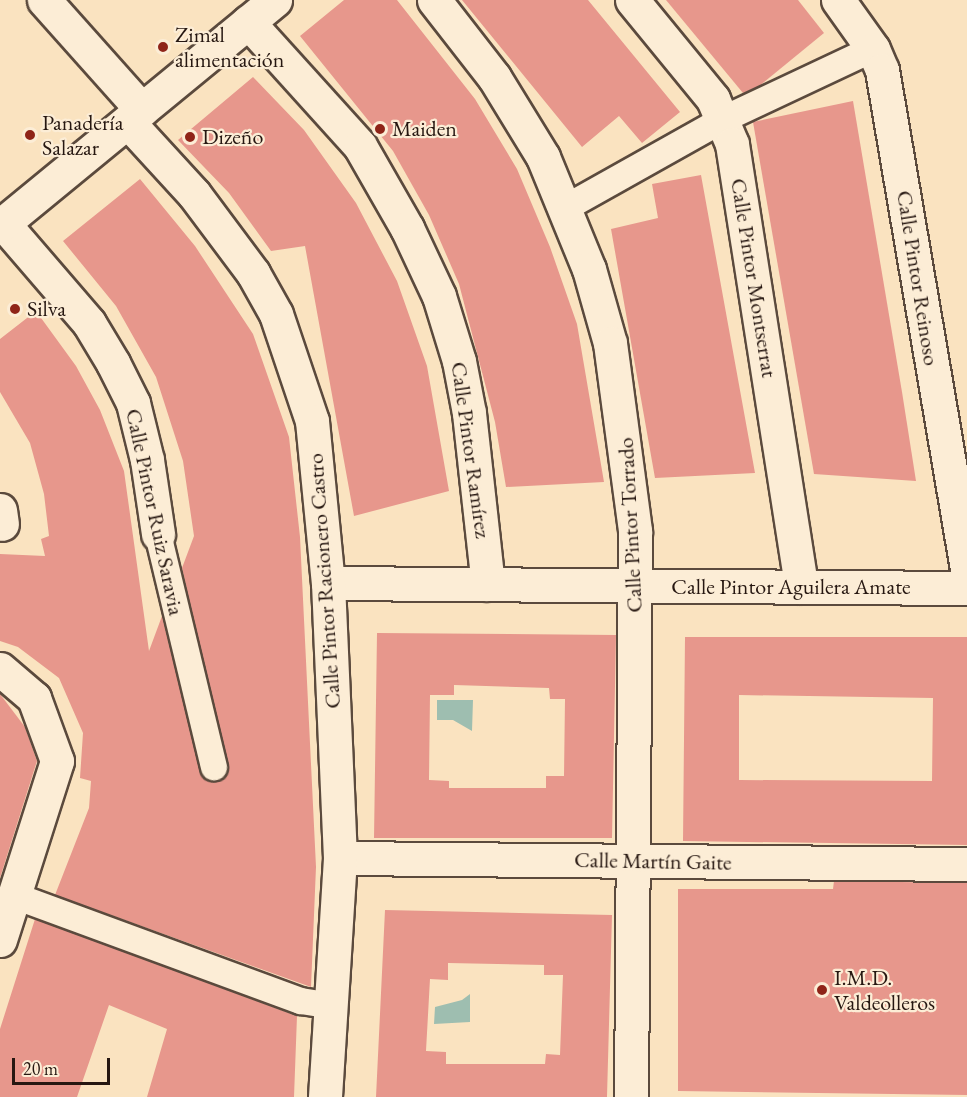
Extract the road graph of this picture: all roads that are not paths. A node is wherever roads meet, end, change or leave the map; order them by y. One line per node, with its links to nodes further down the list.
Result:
1 (44, 0): 8 (street, Calle Pintor Racionero Castro)
2 (274, 0): 6 (street)
3 (434, 0): 10 (street, Calle Pintor Torrado)
4 (633, 0): 9 (street, Calle Pintor Montserrat)
5 (838, 0): 7 (street, Calle Pintor Reinoso)
6 (249, 22): 8 (street); 15 (street, Calle Pintor Ramírez)
7 (873, 49): 9 (street); 13 (street, Calle Pintor Reinoso)
8 (135, 116): 11 (street); 14 (street, Calle Pintor Racionero Castro)
9 (724, 119): 10 (street); 17 (street, Calle Pintor Montserrat)
10 (567, 207): 16 (street, Calle Pintor Torrado)
11 (2, 224): 12 (street, Calle Pintor Ruiz Saravia)
12 (158, 534): 20 (street, Calle Pintor Ruiz Saravia)
13 (967, 569)
14 (328, 583): 15 (street, Calle Pintor Aguilera Amate); 21 (street, Calle Pintor Racionero Castro)
15 (488, 584): 16 (street, Calle Pintor Aguilera Amate)
16 (636, 586): 17 (street, Calle Pintor Aguilera Amate); 22 (street, Calle Pintor Torrado)
17 (801, 587): 18 (street, Calle Pintor Aguilera Amate)
18 (967, 588)
19 (0, 669): 24 (street)
20 (214, 767)
21 (340, 858): 22 (street, Calle Martín Gaite); 26 (street, Calle Pintor Racionero Castro)
22 (633, 861): 23 (street, Calle Martín Gaite); 28 (street, Calle Pintor Torrado)
23 (967, 864)
24 (15, 896): 25 (street); 26 (street)
25 (0, 940)
26 (333, 1006): 27 (street, Calle Pintor Racionero Castro)
27 (325, 1097)
28 (631, 1097)

